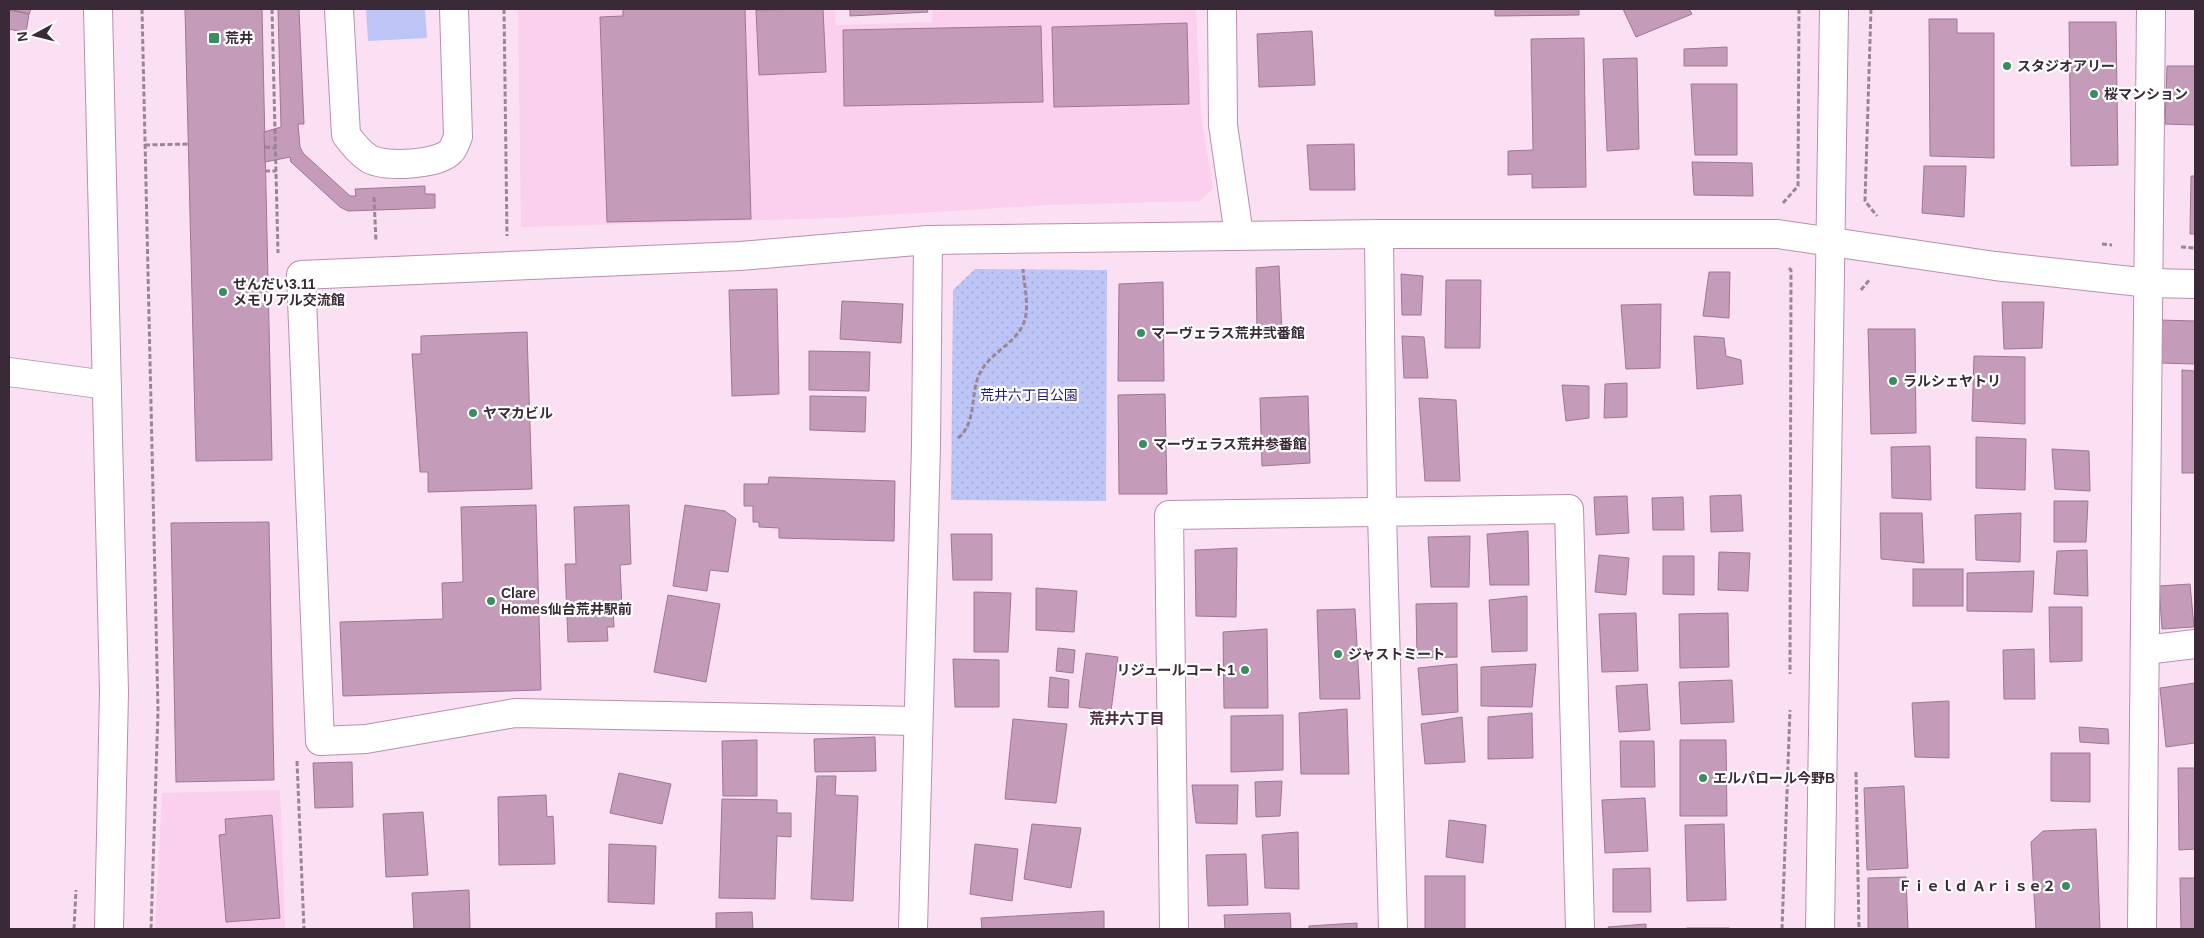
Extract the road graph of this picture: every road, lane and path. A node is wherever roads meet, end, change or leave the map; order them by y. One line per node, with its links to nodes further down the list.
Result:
1 (98, 9): 35 (street)
2 (142, 9): 11 (path)
3 (339, 9): 4 (street)
4 (454, 9)
5 (1222, 9): 20 (street)
6 (1799, 9): 17 (path)
7 (1834, 9): 23 (street)
8 (1871, 9): 18 (path)
9 (2151, 9): 31 (street)
10 (188, 144): 11 (path)
11 (145, 145): 45 (path)
12 (265, 147): 13 (path)
13 (275, 148)
14 (265, 171): 15 (path)
15 (276, 171)
16 (374, 197): 26 (path)
17 (1780, 207)
18 (1879, 220)
19 (1379, 234): 20 (street); 23 (street); 37 (street)
20 (1239, 235): 21 (street)
21 (1022, 239): 22 (street); 36 (path)
22 (928, 240): 36 (street); 42 (street)
23 (1830, 242): 31 (street); 51 (street)
24 (2093, 244): 25 (path)
25 (2112, 245)
26 (377, 247)
27 (2181, 247): 28 (path)
28 (2195, 248)
29 (1784, 264): 40 (path)
30 (1872, 278): 33 (path)
31 (2149, 284): 32 (street); 39 (street)
32 (2195, 284)
33 (1858, 292)
34 (9, 372): 35 (street)
35 (107, 385): 44 (street)
36 (926, 446): 42 (street)
37 (1382, 512): 47 (street); 48 (street); 49 (street)
38 (2195, 644): 39 (street)
39 (2145, 650): 53 (street)
40 (1790, 677)
41 (1790, 706): 50 (path)
42 (918, 721): 46 (street)
43 (1856, 771): 52 (path)
44 (108, 929)
45 (151, 929)
46 (913, 929)
47 (1174, 929)
48 (1393, 929)
49 (1580, 929)
50 (1782, 929)
51 (1820, 929)
52 (1859, 929)
53 (2142, 929)

